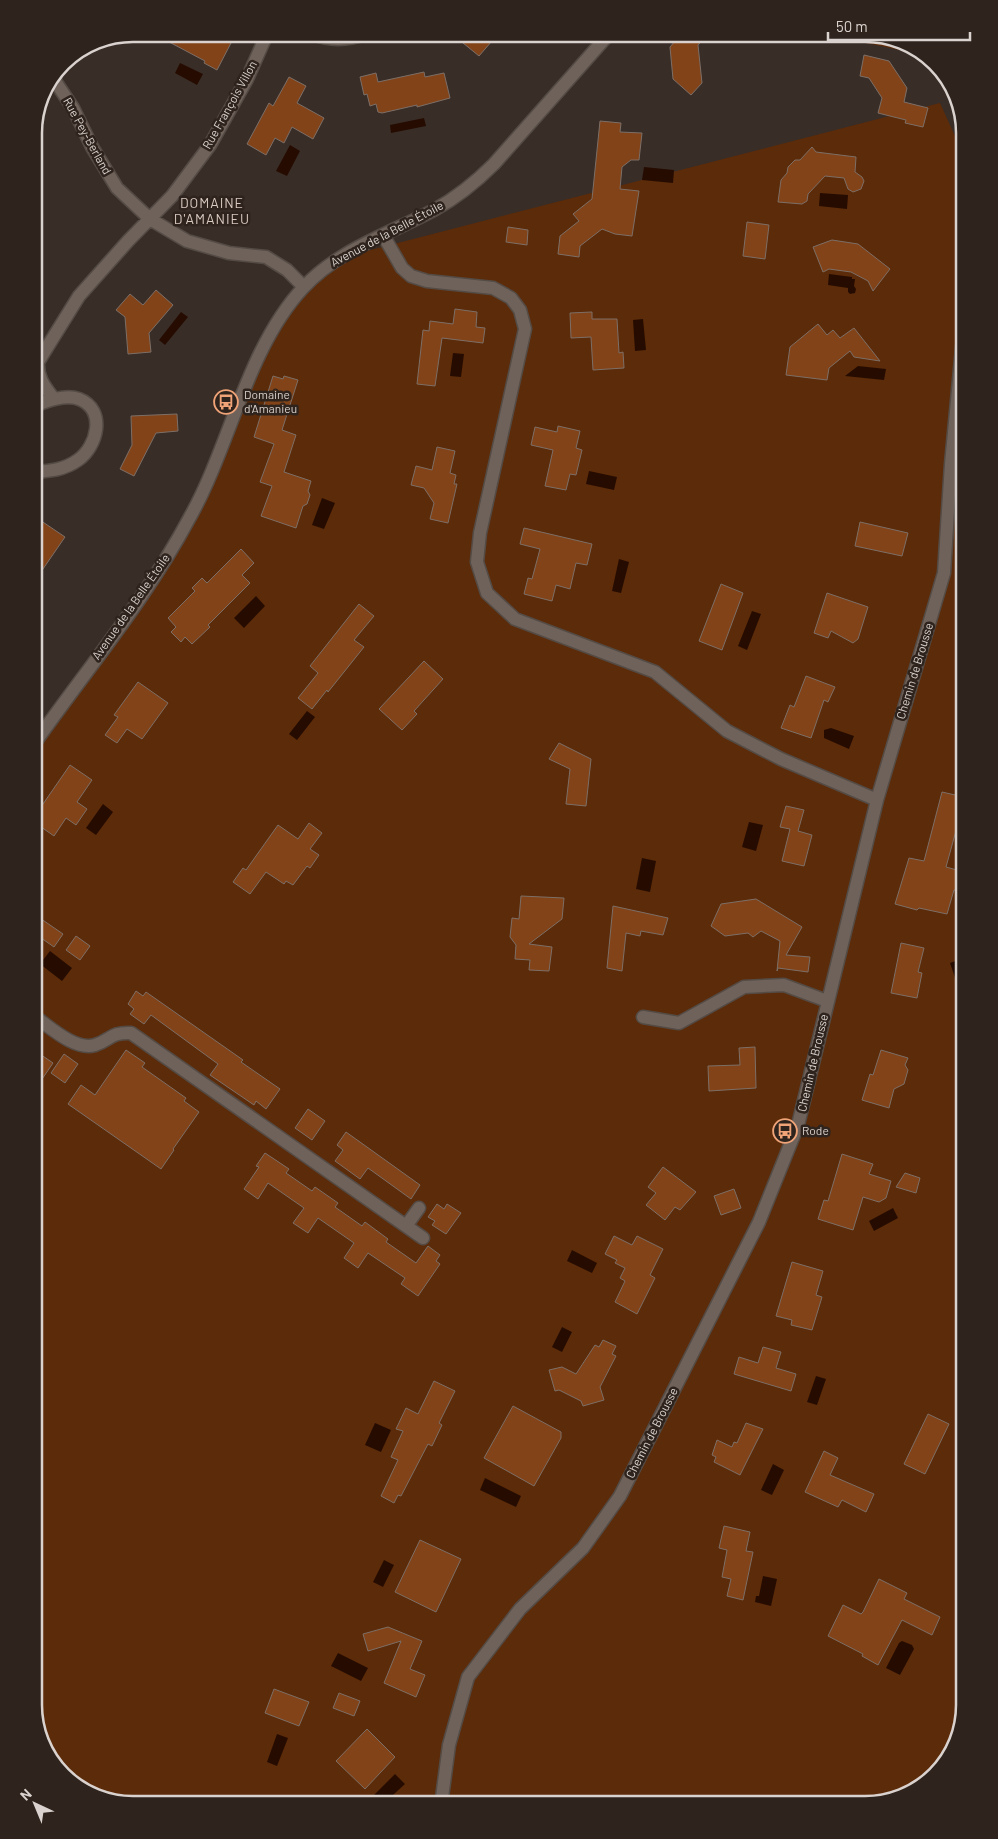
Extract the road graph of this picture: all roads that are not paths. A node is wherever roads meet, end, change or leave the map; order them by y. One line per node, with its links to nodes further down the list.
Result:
1 (263, 42): 4 (street, Rue François Villon)
2 (602, 43): 5 (street, Avenue de la Belle Étoile)
3 (57, 84): 4 (street, Rue Pey-Berland)
4 (150, 219): 6 (street, Rue Pey-Berland); 7 (street, Rue François Villon)
5 (383, 235): 6 (street, Avenue de la Belle Étoile); 14 (street)
6 (304, 287): 13 (street, Avenue de la Belle Étoile)
7 (43, 354)
8 (43, 383): 9 (street, Rue François Villon)
9 (54, 399): 10 (street); 12 (street)
10 (43, 403)
11 (956, 411): 14 (street, Chemin de Brousse)
12 (43, 471)
13 (43, 732)
14 (876, 800): 15 (street, Chemin de Brousse)
15 (827, 1001): 16 (street); 21 (street, Chemin de Brousse)
16 (643, 1017)
17 (42, 1022): 19 (street)
18 (419, 1208): 19 (street)
19 (406, 1226): 20 (street)
20 (423, 1238)
21 (442, 1796)

